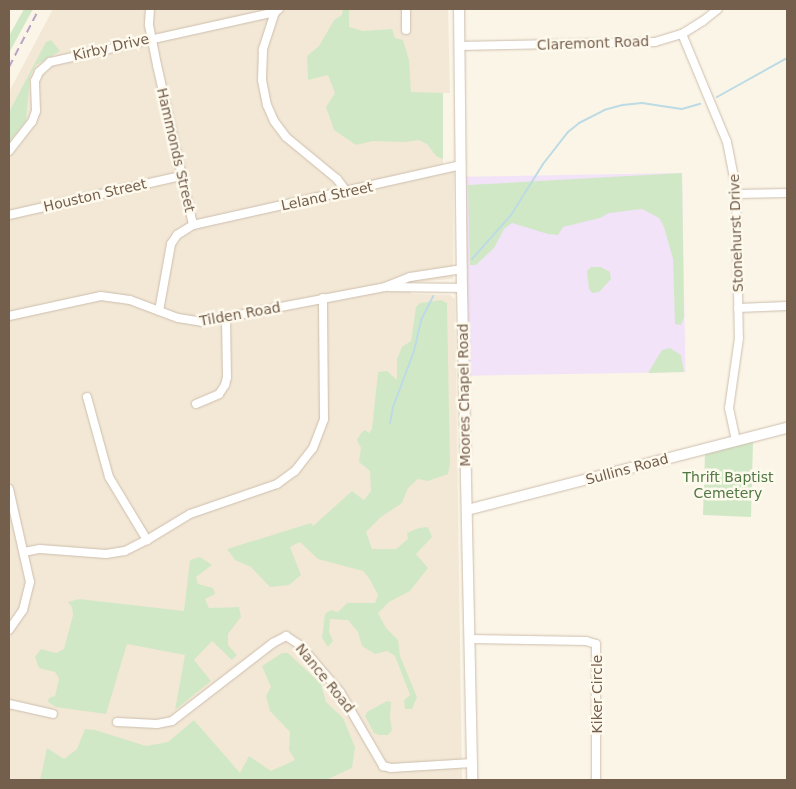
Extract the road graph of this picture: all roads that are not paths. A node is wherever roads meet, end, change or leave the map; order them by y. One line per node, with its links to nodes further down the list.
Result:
1 (150, 9): 8 (street, Hammonds Street)
2 (406, 9): 6 (street)
3 (459, 9): 9 (main road, Moores Chapel Road)
4 (718, 9): 7 (street, Claremont Road)
5 (277, 10): 8 (street, Kirby Drive); 13 (street)
6 (406, 30)
7 (682, 34): 9 (street, Claremont Road); 15 (street, Stonehurst Drive)
8 (151, 38): 10 (street, Kirby Drive); 12 (street, Hammonds Street)
9 (459, 46): 11 (main road, Moores Chapel Road)
10 (9, 151)
11 (461, 165): 13 (street, Leland Street); 18 (main road, Moores Chapel Road)
12 (181, 176): 16 (street, Houston Street); 17 (street, Hammonds Street)
13 (346, 191): 17 (street, Leland Street)
14 (787, 193): 15 (street)
15 (737, 194): 23 (street, Stonehurst Drive)
16 (9, 215)
17 (193, 225): 24 (street, Hammonds Street)
18 (462, 269): 19 (street, Tilden Road); 20 (main road, Moores Chapel Road)
19 (385, 287): 20 (street, Tilden Road); 21 (street, Tilden Road)
20 (462, 288): 32 (main road, Moores Chapel Road)
21 (322, 298): 26 (street, Tilden Road); 33 (street)
22 (787, 306): 23 (street)
23 (738, 308): 30 (street, Stonehurst Drive)
24 (159, 311): 25 (street, Tilden Road); 26 (street, Tilden Road)
25 (9, 316)
26 (226, 318): 28 (street)
27 (87, 396): 33 (street)
28 (196, 404)
29 (787, 428): 30 (main road, Sullins Road)
30 (736, 440): 32 (main road, Sullins Road)
31 (9, 488): 34 (street)
32 (467, 510): 36 (main road, Moores Chapel Road)
33 (147, 540): 34 (street)
34 (24, 552): 35 (street)
35 (9, 630)
36 (470, 639): 40 (main road, Moores Chapel Road); 42 (street, Kiker Circle)
37 (9, 704): 38 (street)
38 (52, 714)
39 (117, 722): 40 (street, Nance Road)
40 (472, 763): 41 (main road, Moores Chapel Road)
41 (472, 780)
42 (596, 780)

